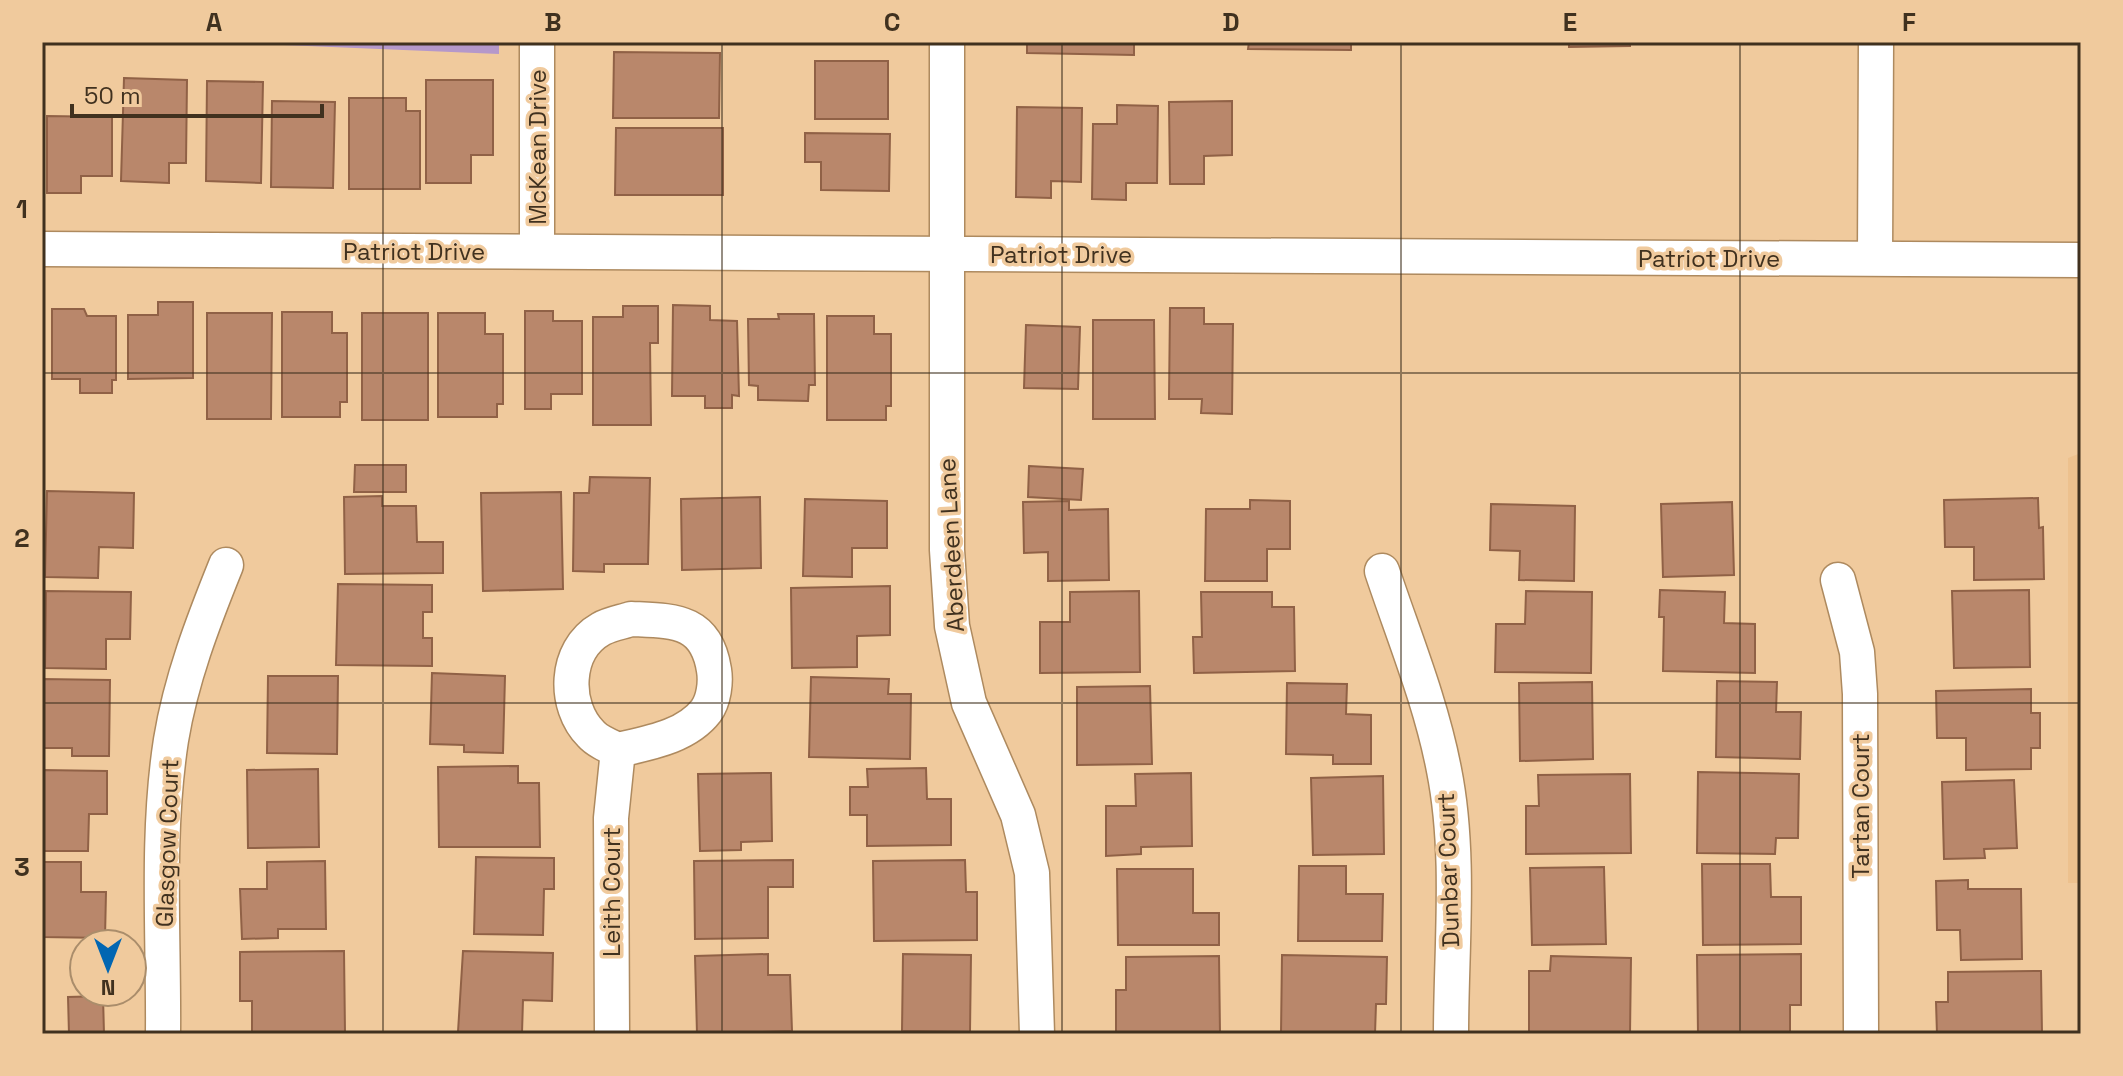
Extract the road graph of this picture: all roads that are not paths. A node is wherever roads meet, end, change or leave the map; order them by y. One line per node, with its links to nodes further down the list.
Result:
1 (537, 42): 5 (street, McKean Drive)
2 (947, 42): 6 (street, Aberdeen Lane)
3 (1876, 42): 7 (street)
4 (42, 249): 5 (street, Patriot Drive)
5 (537, 251): 6 (street, Patriot Drive)
6 (947, 253): 7 (street, Patriot Drive); 15 (street, Aberdeen Lane)
7 (1875, 258): 8 (street, Patriot Drive)
8 (2081, 260)
9 (226, 565): 13 (street, Glasgow Court)
10 (1382, 571): 16 (street, Dunbar Court)
11 (1838, 580): 17 (street, Tartan Court)
12 (618, 750): 12 (street); 14 (street, Leith Court)
13 (163, 1034)
14 (612, 1034)
15 (1037, 1034)
16 (1451, 1034)
17 (1861, 1034)

